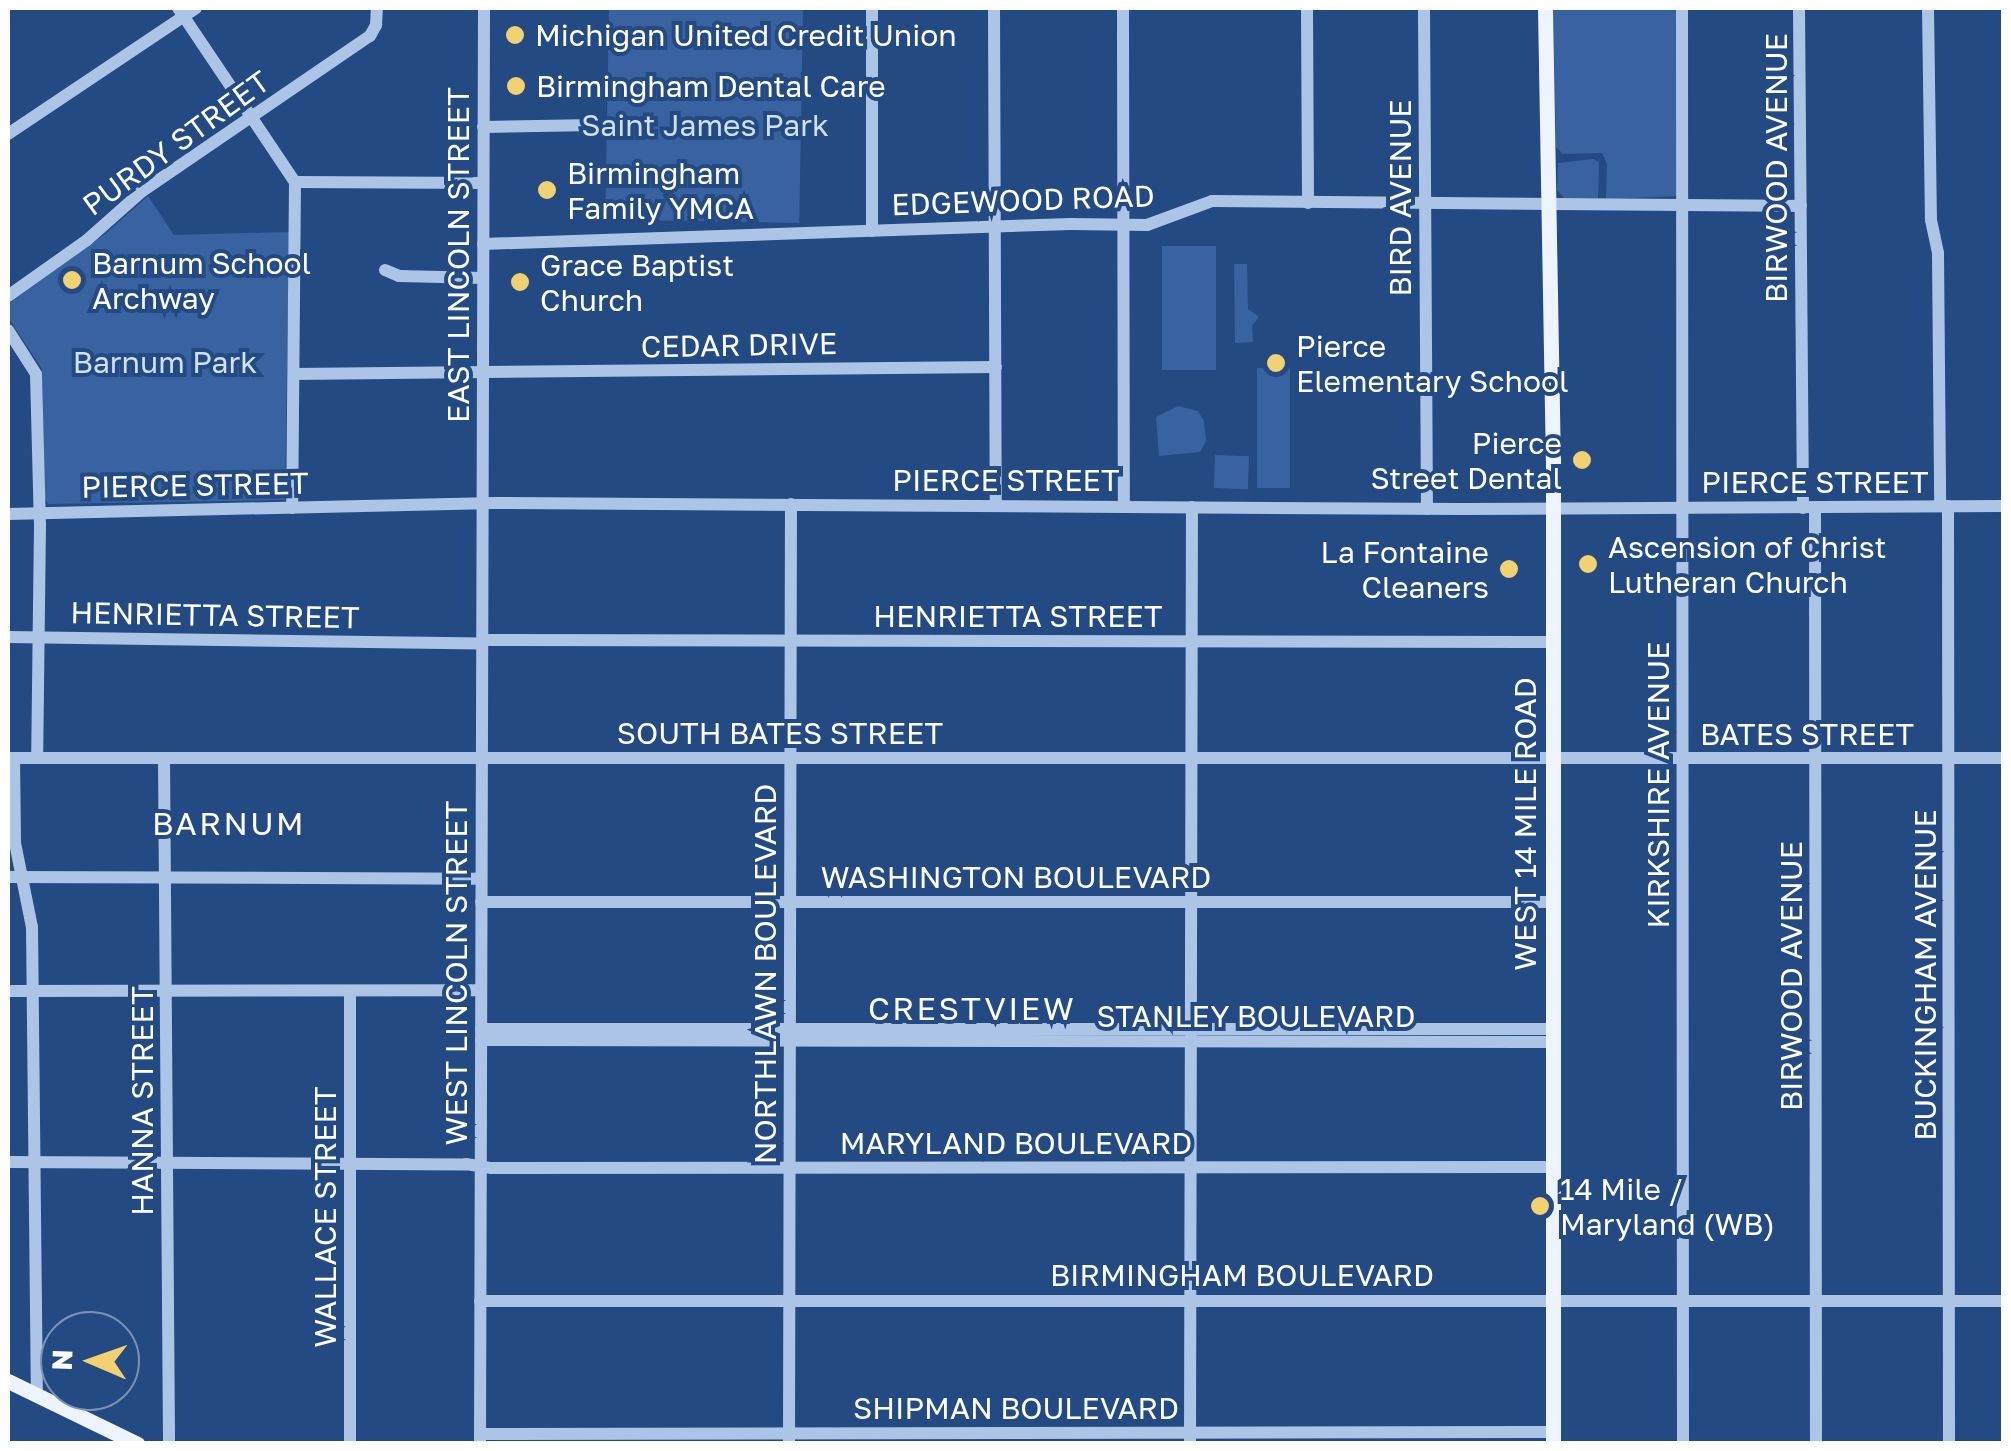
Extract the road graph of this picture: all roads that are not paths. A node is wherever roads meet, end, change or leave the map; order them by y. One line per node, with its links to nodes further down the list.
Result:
1 (377, 8): 13 (street, PURDY STREET)
2 (484, 8): 15 (street, EAST LINCOLN STREET)
3 (872, 8): 26 (street)
4 (994, 8): 25 (street)
5 (1123, 8): 24 (street)
6 (1307, 8): 19 (street)
7 (1424, 8): 20 (street, BIRD AVENUE)
8 (1545, 8): 21 (main road, WEST 14 MILE ROAD)
9 (1682, 8): 22 (street, KIRKSHIRE AVENUE)
10 (1800, 8): 23 (street, BIRWOOD AVENUE)
11 (1928, 8): 39 (street, BUCKINGHAM AVENUE)
12 (186, 10): 13 (street); 16 (street)
13 (251, 116): 17 (street); 30 (street, PURDY STREET)
14 (596, 125): 15 (street)
15 (483, 128): 18 (street, EAST LINCOLN STREET)
16 (8, 134)
17 (295, 182): 18 (street); 33 (street)
18 (483, 183): 27 (street, EAST LINCOLN STREET)
19 (1308, 204): 20 (street, EDGEWOOD ROAD); 24 (street, EDGEWOOD ROAD)
20 (1425, 204): 21 (street, EDGEWOOD ROAD); 43 (street, BIRD AVENUE)
21 (1548, 204): 22 (street, EDGEWOOD ROAD); 44 (main road, WEST 14 MILE ROAD)
22 (1682, 206): 23 (street, EDGEWOOD ROAD); 45 (street, KIRKSHIRE AVENUE)
23 (1801, 206): 46 (street, BIRWOOD AVENUE)
24 (1124, 225): 25 (street, EDGEWOOD ROAD); 38 (street)
25 (995, 227): 26 (street, EDGEWOOD ROAD); 32 (street)
26 (872, 231): 27 (street, EDGEWOOD ROAD)
27 (483, 244): 29 (street, EAST LINCOLN STREET)
28 (385, 270): 29 (street)
29 (483, 278): 34 (street, EAST LINCOLN STREET)
30 (8, 296)
31 (8, 330): 47 (street)
32 (996, 366): 34 (street, CEDAR DRIVE); 37 (street)
33 (294, 374): 34 (street, CEDAR DRIVE); 42 (street)
34 (482, 374): 35 (street, EAST LINCOLN STREET)
35 (482, 503): 36 (street, PIERCE STREET); 42 (street, PIERCE STREET); 52 (street, WEST LINCOLN STREET)
36 (791, 504): 37 (street, PIERCE STREET); 51 (street, NORTHLAWN BOULEVARD)
37 (996, 505): 38 (street, PIERCE STREET)
38 (1124, 506): 41 (street, PIERCE STREET)
39 (1944, 506): 40 (street, PIERCE STREET); 46 (street, PIERCE STREET); 61 (street, BUCKINGHAM AVENUE)
40 (2004, 506)
41 (1192, 507): 43 (street, PIERCE STREET); 53 (street)
42 (292, 508): 47 (street, PIERCE STREET)
43 (1427, 508): 44 (street, PIERCE STREET)
44 (1554, 508): 45 (street, PIERCE STREET); 54 (main road, WEST 14 MILE ROAD)
45 (1684, 508): 46 (street, PIERCE STREET); 64 (street, KIRKSHIRE AVENUE)
46 (1809, 508): 60 (street, BIRWOOD AVENUE)
47 (40, 513): 48 (street, PIERCE STREET); 50 (street)
48 (8, 514)
49 (8, 637): 50 (street, HENRIETTA STREET)
50 (39, 637): 52 (street, HENRIETTA STREET); 56 (street)
51 (790, 640): 52 (street, HENRIETTA STREET); 53 (street, HENRIETTA STREET); 62 (street, NORTHLAWN BOULEVARD)
52 (482, 642): 59 (street, WEST LINCOLN STREET)
53 (1191, 642): 54 (street, HENRIETTA STREET); 63 (street)
54 (1553, 642): 65 (main road, WEST 14 MILE ROAD)
55 (11, 758): 56 (street, SOUTH BATES STREET); 66 (street)
56 (38, 758): 57 (street, SOUTH BATES STREET)
57 (164, 758): 59 (street, SOUTH BATES STREET); 67 (street, HANNA STREET)
58 (2004, 758): 61 (street, BATES STREET)
59 (482, 759): 62 (street, SOUTH BATES STREET); 68 (street, WEST LINCOLN STREET)
60 (1816, 759): 61 (street, BATES STREET); 64 (street, BATES STREET); 94 (street, BIRWOOD AVENUE)
61 (1950, 759): 95 (street, BUCKINGHAM AVENUE)
62 (790, 760): 63 (street, SOUTH BATES STREET); 70 (street, NORTHLAWN BOULEVARD)
63 (1191, 760): 65 (street, SOUTH BATES STREET); 71 (street)
64 (1683, 760): 65 (street, BATES STREET); 93 (street, KIRKSHIRE AVENUE)
65 (1552, 761): 72 (main road, WEST 14 MILE ROAD)
66 (15, 877): 67 (street); 75 (street)
67 (165, 878): 68 (street); 76 (street, HANNA STREET)
68 (481, 879): 69 (street, WEST LINCOLN STREET)
69 (481, 902): 70 (street, WASHINGTON BOULEVARD); 73 (street, WEST LINCOLN STREET)
70 (790, 902): 71 (street, WASHINGTON BOULEVARD); 79 (street, NORTHLAWN BOULEVARD)
71 (1191, 902): 72 (street, WASHINGTON BOULEVARD); 80 (street)
72 (1552, 902): 81 (main road, WEST 14 MILE ROAD)
73 (481, 990): 77 (street); 78 (street, WEST LINCOLN STREET)
74 (8, 991): 75 (street)
75 (33, 991): 76 (street); 83 (street)
76 (166, 991): 77 (street); 84 (street, HANNA STREET)
77 (350, 991): 85 (street, WALLACE STREET)
78 (481, 1034): 79 (street, STANLEY BOULEVARD); 86 (street, WEST LINCOLN STREET)
79 (790, 1035): 80 (street, STANLEY BOULEVARD); 88 (street, NORTHLAWN BOULEVARD)
80 (1191, 1035): 81 (street, STANLEY BOULEVARD); 89 (street)
81 (1551, 1035): 87 (main road, WEST 14 MILE ROAD)
82 (8, 1162): 83 (street, MARYLAND BOULEVARD)
83 (36, 1162): 84 (street, MARYLAND BOULEVARD); 99 (street)
84 (168, 1163): 85 (street, MARYLAND BOULEVARD); 105 (street, HANNA STREET)
85 (350, 1164): 86 (street, MARYLAND BOULEVARD); 106 (street, WALLACE STREET)
86 (480, 1165): 88 (street, MARYLAND BOULEVARD); 90 (street, WEST LINCOLN STREET)
87 (1552, 1167): 89 (street, MARYLAND BOULEVARD); 92 (main road, WEST 14 MILE ROAD)
88 (790, 1168): 89 (street, MARYLAND BOULEVARD); 96 (street, NORTHLAWN BOULEVARD)
89 (1190, 1168): 91 (street)
90 (480, 1300): 96 (street, BIRMINGHAM BOULEVARD); 102 (street, WEST LINCOLN STREET)
91 (1190, 1300): 92 (street, BIRMINGHAM BOULEVARD); 96 (street, BIRMINGHAM BOULEVARD); 100 (street)
92 (1552, 1300): 93 (street, BIRMINGHAM BOULEVARD); 101 (main road, WEST 14 MILE ROAD)
93 (1683, 1300): 94 (street, BIRMINGHAM BOULEVARD); 107 (street, KIRKSHIRE AVENUE)
94 (1817, 1300): 95 (street, BIRMINGHAM BOULEVARD); 108 (street, BIRWOOD AVENUE)
95 (1949, 1300): 97 (street, BIRMINGHAM BOULEVARD); 109 (street, BUCKINGHAM AVENUE)
96 (789, 1301): 103 (street, NORTHLAWN BOULEVARD)
97 (2004, 1301)
98 (8, 1380): 99 (main road)
99 (37, 1395): 104 (main road)
100 (1190, 1438): 101 (street, SHIPMAN BOULEVARD); 103 (street, SHIPMAN BOULEVARD)
101 (1553, 1438)
102 (480, 1439): 103 (street, SHIPMAN BOULEVARD)
103 (789, 1439)
104 (138, 1444)
105 (169, 1444)
106 (350, 1444)
107 (1683, 1444)
108 (1816, 1444)
109 (1949, 1444)

